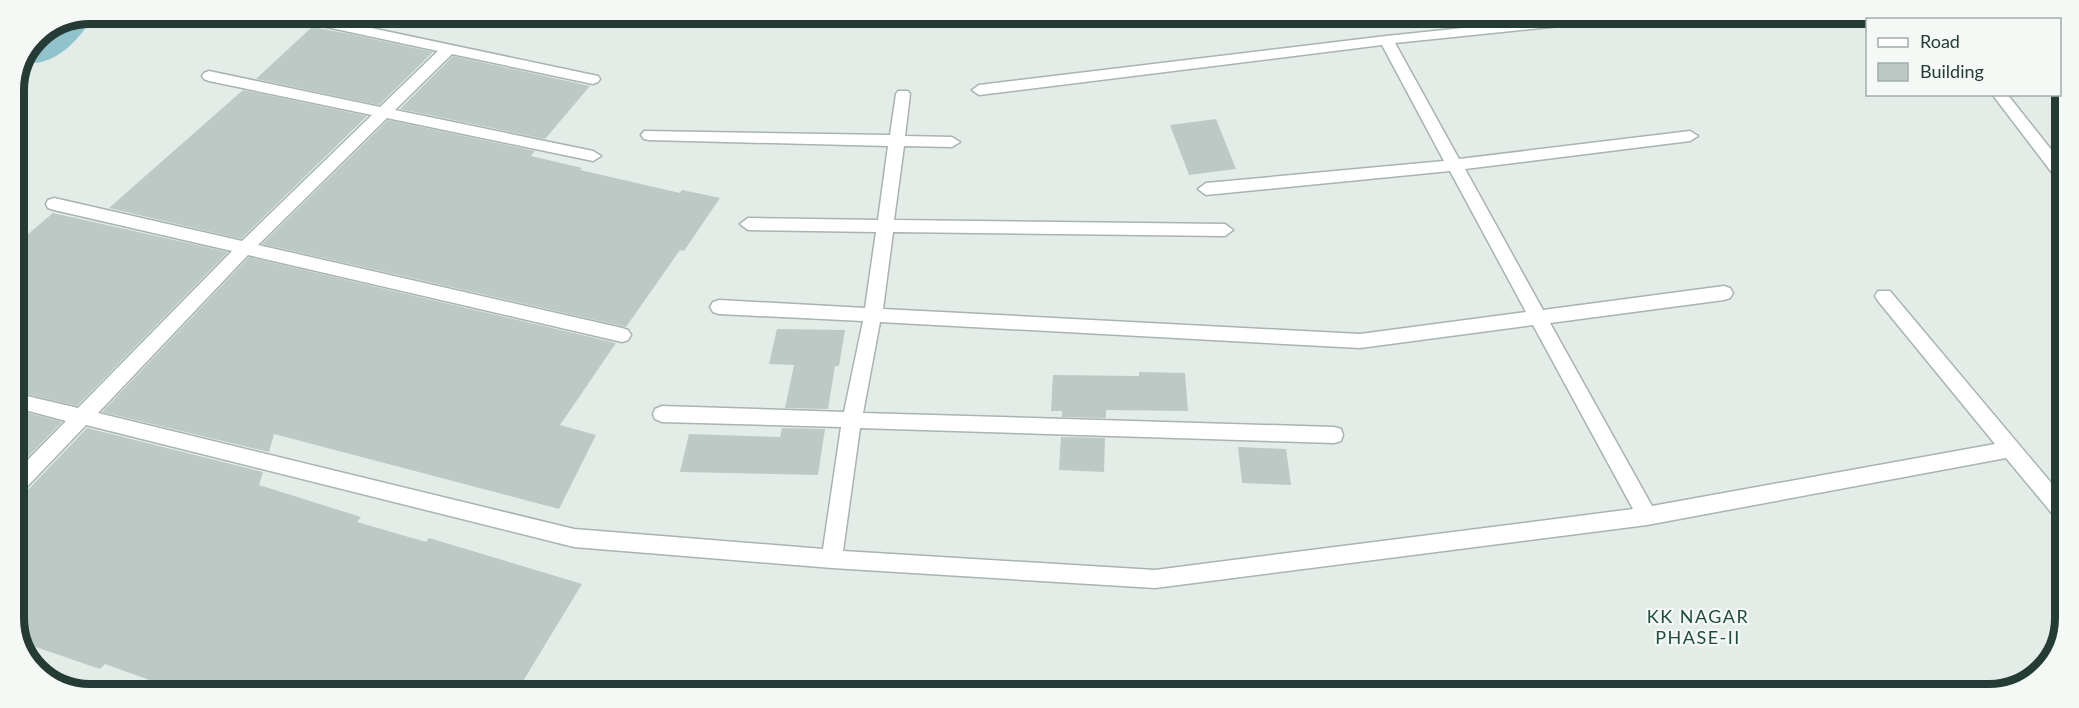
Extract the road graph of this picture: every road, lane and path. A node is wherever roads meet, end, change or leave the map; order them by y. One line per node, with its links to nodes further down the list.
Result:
1 (333, 24): 4 (street)
2 (1540, 24): 3 (street)
3 (1386, 40): 7 (street); 16 (street)
4 (449, 48): 6 (street); 10 (street)
5 (209, 76): 10 (street)
6 (593, 79)
7 (979, 90)
8 (903, 94): 13 (street)
9 (2000, 96): 17 (street)
10 (383, 112): 15 (street); 23 (street)
11 (649, 135): 13 (street)
12 (1690, 136): 16 (street)
13 (896, 142): 14 (street); 21 (street)
14 (952, 142)
15 (593, 156)
16 (1455, 165): 18 (street); 28 (street)
17 (2055, 165)
18 (1206, 189)
19 (54, 204): 23 (street)
20 (748, 224): 21 (street)
21 (886, 226): 22 (street); 27 (street)
22 (1225, 230)
23 (244, 248): 29 (street); 32 (street)
24 (1724, 292): 28 (street)
25 (1884, 296): 35 (street)
26 (719, 307): 27 (street)
27 (873, 315): 28 (street); 33 (street)
28 (1539, 317): 38 (street)
29 (622, 335)
30 (24, 402): 32 (street)
31 (662, 414): 33 (street)
32 (83, 417): 36 (street); 39 (street)
33 (852, 420): 34 (street); 39 (street)
34 (1334, 435)
35 (2011, 449): 37 (street); 38 (street)
36 (24, 477)
37 (2055, 502)
38 (1647, 516): 39 (street)
39 (832, 560)

